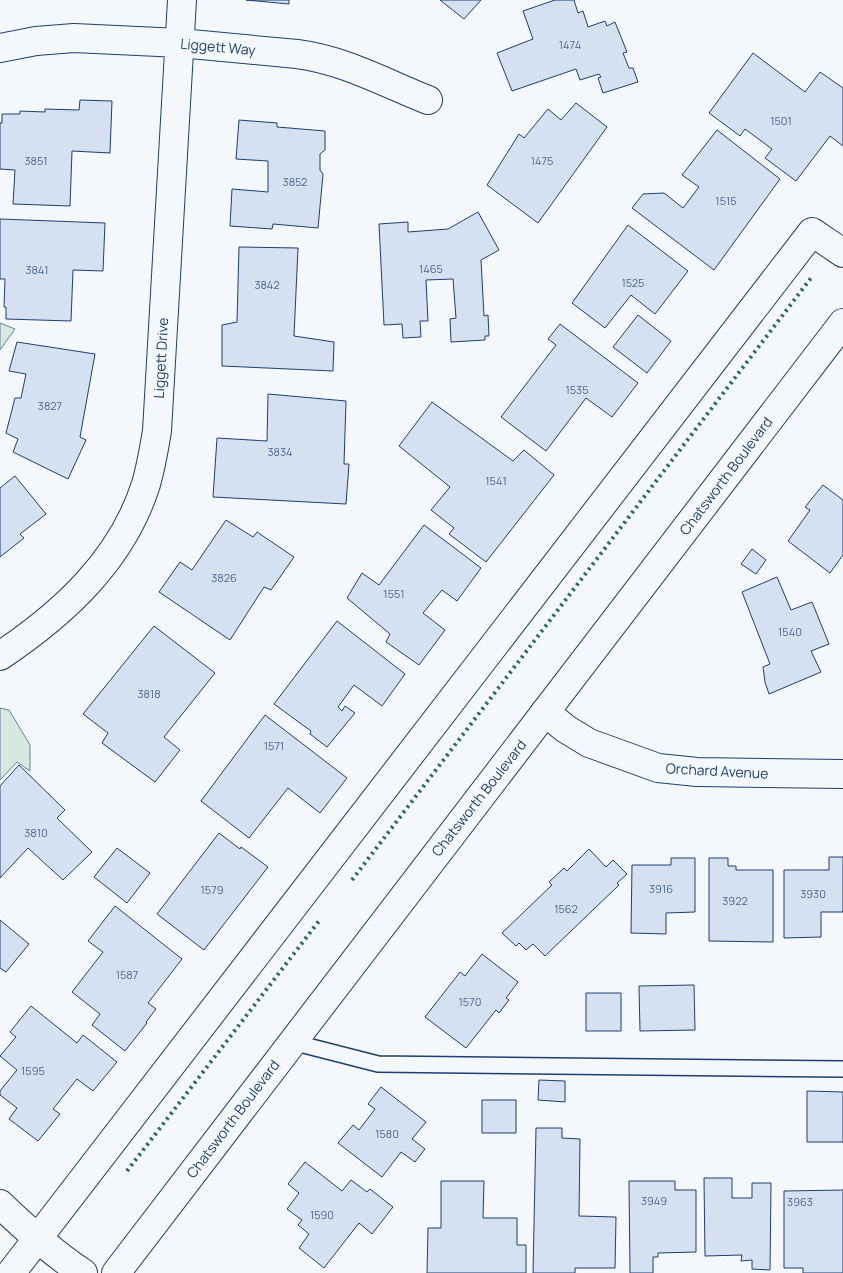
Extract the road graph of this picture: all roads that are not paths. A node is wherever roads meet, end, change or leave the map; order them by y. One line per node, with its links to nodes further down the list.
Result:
1 (182, 0): 2 (street, Liggett Drive)
2 (180, 43): 3 (street, Liggett Way); 4 (street, Liggett Way); 7 (street, Liggett Drive)
3 (0, 48)
4 (428, 100)
5 (843, 253): 13 (street)
6 (843, 323): 8 (street, Chatsworth Boulevard)
7 (0, 656)
8 (545, 712): 9 (street, Orchard Avenue); 10 (street, Chatsworth Boulevard)
9 (843, 774)
10 (292, 1042): 11 (lane); 16 (street, Chatsworth Boulevard)
11 (843, 1069)
12 (0, 1204): 13 (street)
13 (38, 1238): 14 (street); 15 (street)
14 (11, 1273)
15 (83, 1273)
16 (116, 1273)

